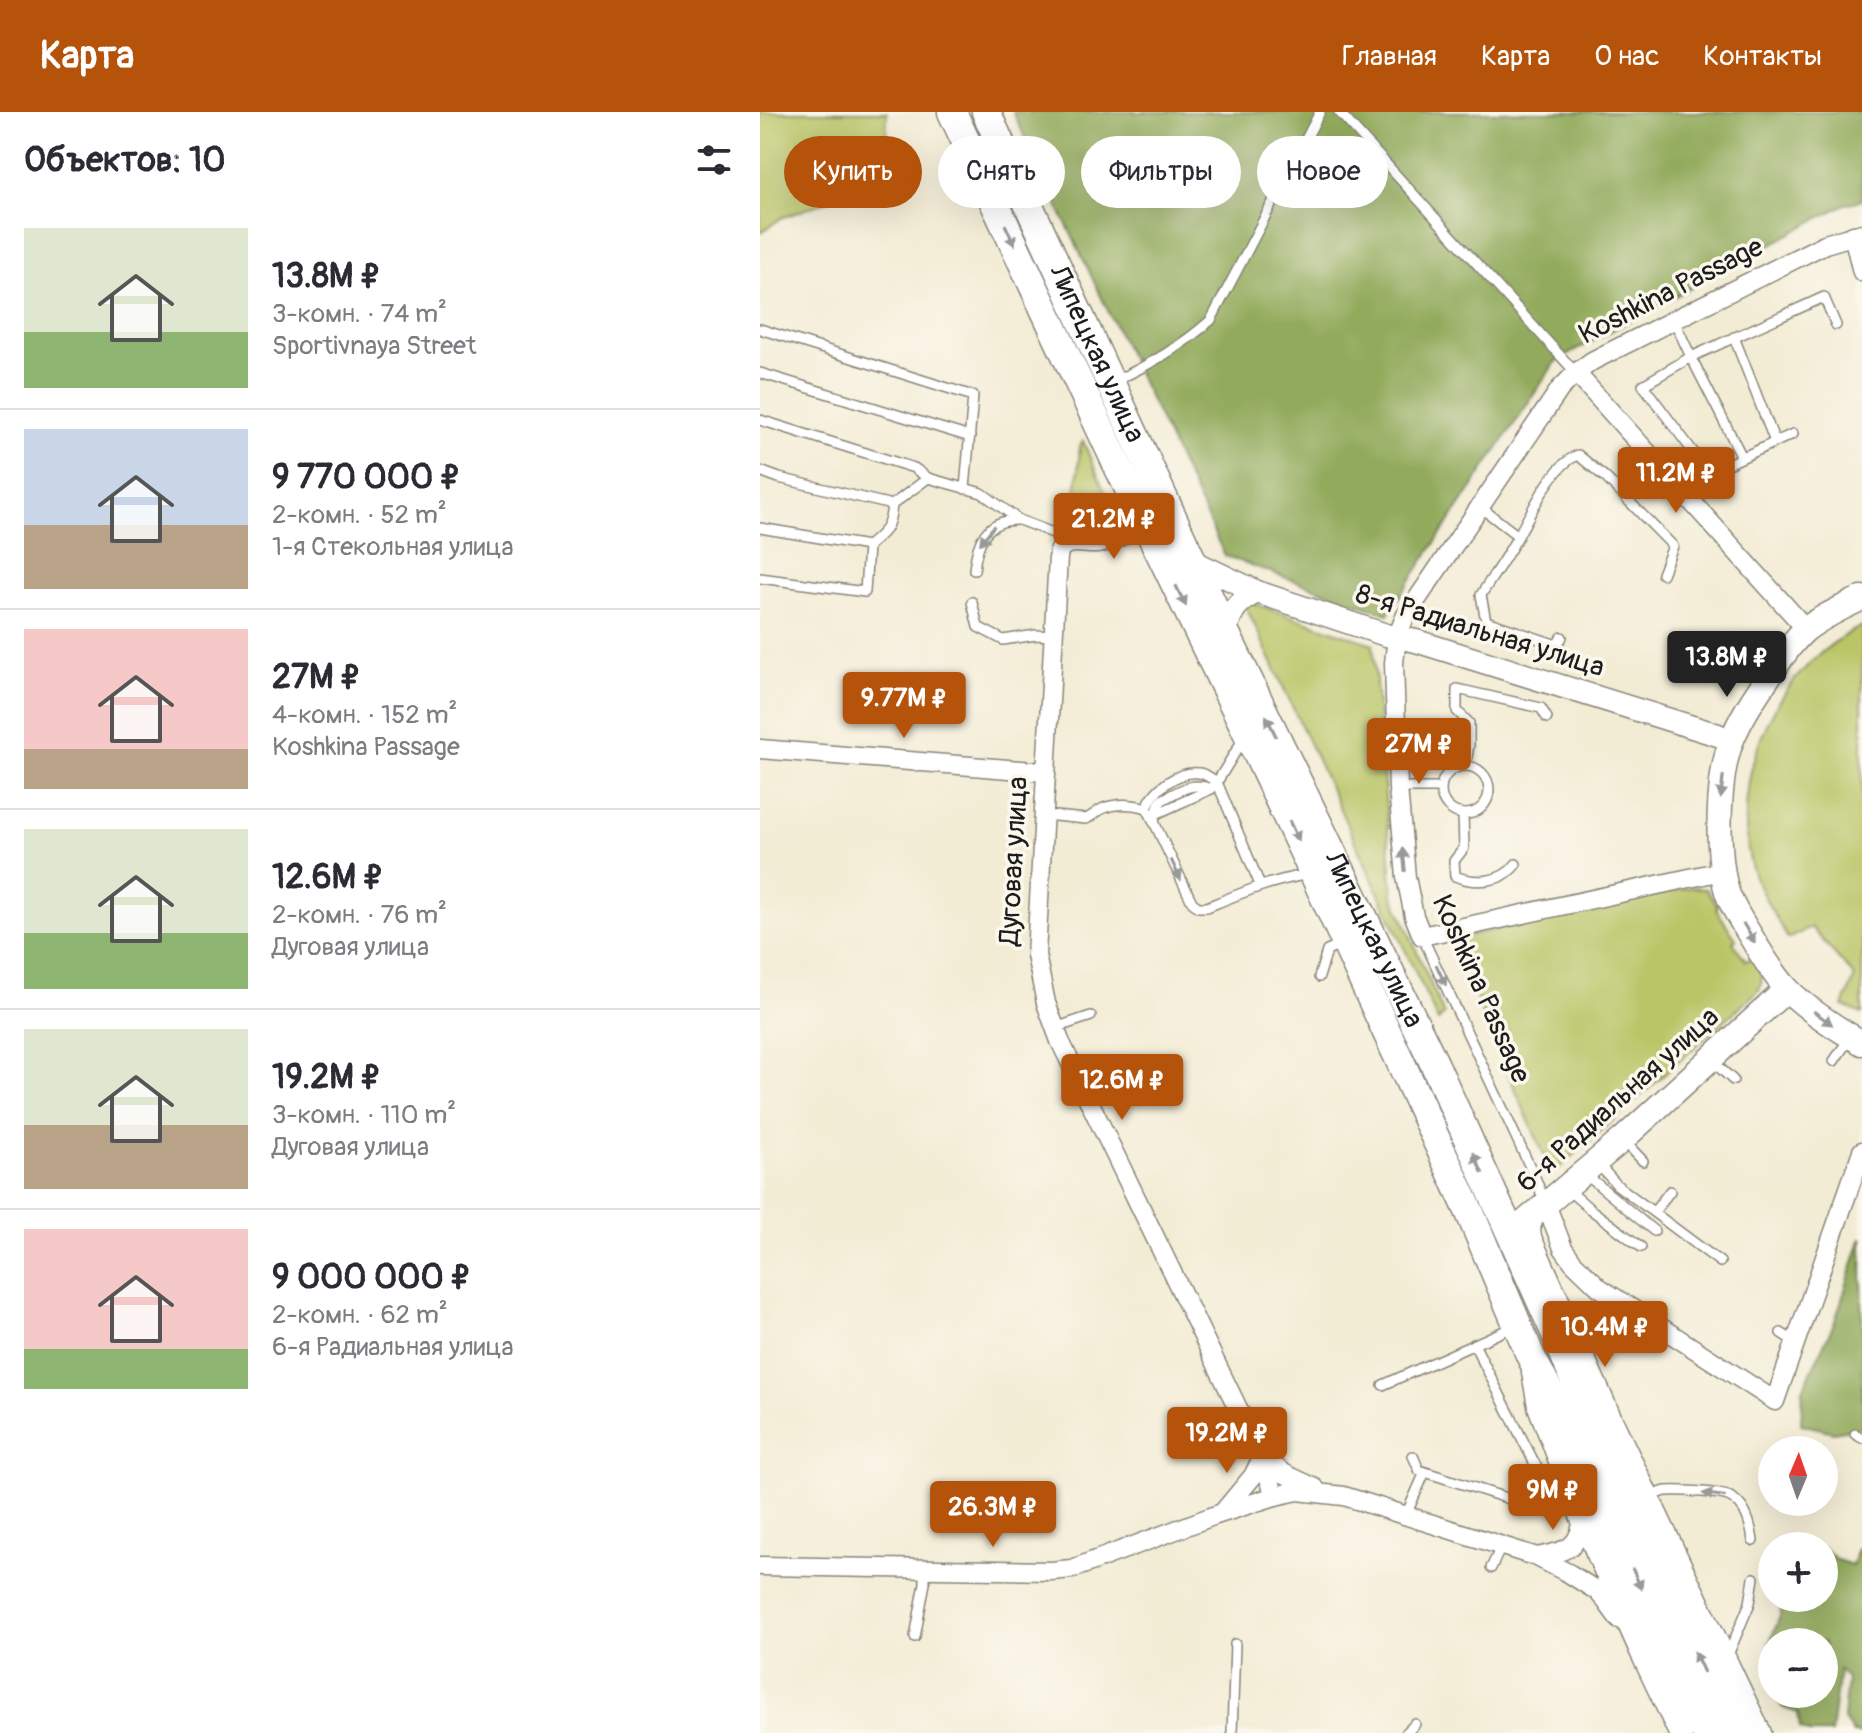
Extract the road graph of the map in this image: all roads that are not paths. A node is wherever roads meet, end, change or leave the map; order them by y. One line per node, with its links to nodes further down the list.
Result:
1 (952, 112): 26 (main road, Липецкая улица, one-way to 26)
2 (986, 112): 14 (main road, Липецкая улица)
3 (1320, 112): 14 (lane)
4 (1339, 112): 13 (lane)
5 (1857, 234): 6 (street); 7 (street, Koshkina Passage)
6 (1862, 272)
7 (1674, 320): 11 (lane); 13 (street, Koshkina Passage)
8 (1836, 325): 10 (lane)
9 (760, 329): 17 (lane)
10 (1734, 337): 11 (lane); 18 (lane)
11 (1691, 357): 19 (lane); 19 (lane)
12 (760, 373): 17 (lane)
13 (1576, 373): 24 (street, Koshkina Passage); 38 (street)
14 (1110, 383): 31 (main road, Липецкая улица)
15 (760, 420): 21 (lane)
16 (1793, 434): 18 (lane)
17 (970, 437): 22 (lane)
18 (1775, 442): 19 (lane)
19 (1742, 457)
20 (760, 471): 23 (lane)
21 (928, 478): 22 (lane); 23 (lane)
22 (965, 489): 25 (lane)
23 (892, 505): 30 (lane)
24 (1479, 506): 28 (lane); 41 (street, Koshkina Passage)
25 (1019, 520): 29 (lane); 32 (lane, one-way to 32)
26 (1146, 523): 29 (street); 44 (main road, Липецкая улица, one-way to 44)
27 (760, 528): 30 (lane)
28 (1518, 536): 33 (lane); 42 (lane)
29 (1065, 545): 40 (street, Дуговая улица)
30 (868, 546): 34 (lane)
31 (1192, 561): 35 (street, 8-я Радиальная улица); 39 (main road, Липецкая улица)
32 (974, 570)
33 (1662, 574)
34 (760, 578)
35 (1257, 592): 39 (street); 41 (street, 8-я Радиальная улица)
36 (1862, 598): 38 (main road)
37 (972, 602): 40 (lane)
38 (1806, 629): 45 (main road)
39 (1225, 632): 75 (main road, Липецкая улица, one-way to 39)
40 (1053, 636): 48 (street, Дуговая улица)
41 (1397, 637): 45 (street, 8-я Радиальная улица); 50 (street, Koshkina Passage)
42 (1562, 637)
43 (1547, 718): 47 (lane)
44 (1247, 732): 49 (lane); 57 (main road, Липецкая улица, one-way to 57)
45 (1732, 741): 56 (main road, one-way to 56)
46 (760, 749): 48 (street)
47 (1466, 766): 51 (lane); 52 (lane)
48 (1046, 772): 53 (street, Дуговая улица)
49 (1214, 786): 54 (lane); 54 (lane); 58 (lane)
50 (1398, 788): 51 (lane); 59 (street, Koshkina Passage, one-way to 50)
51 (1441, 788): 52 (lane)
52 (1463, 814): 55 (lane)
53 (1044, 815): 54 (lane); 64 (street, Дуговая улица)
54 (1152, 815): 58 (lane, one-way to 58)
55 (1516, 864)
56 (1722, 871): 59 (street); 62 (main road, one-way to 62)
57 (1314, 874): 58 (lane); 60 (main road, Липецкая улица)
58 (1260, 885)
59 (1422, 936): 75 (lane, Koshkina Passage, one-way to 75)
60 (1346, 943): 61 (lane); 78 (main road, Липецкая улица)
61 (1319, 977)
62 (1787, 989): 65 (main road, one-way to 65); 66 (main road, 6-я Радиальная улица)
63 (1091, 1016): 64 (lane)
64 (1055, 1028): 87 (street, Дуговая улица)
65 (1856, 1040): 67 (lane)
66 (1710, 1059): 68 (lane); 69 (main road, 6-я Радиальная улица)
67 (1834, 1061)
68 (1733, 1080)
69 (1622, 1140): 71 (lane); 72 (main road, 6-я Радиальная улица)
70 (1862, 1151): 75 (street, Koshkina Passage)
71 (1643, 1161)
72 (1582, 1174): 74 (lane); 75 (main road, 6-я Радиальная улица); 76 (lane); 77 (lane)
73 (1670, 1191): 74 (lane)
74 (1654, 1212): 79 (lane)
75 (1529, 1219): 78 (main road, 6-я Радиальная улица); 81 (main road, Липецкая улица); 85 (main road)
76 (1654, 1231)
77 (1641, 1247)
78 (1489, 1256): 80 (main road, Липецкая улица)
79 (1720, 1262)
80 (1517, 1325): 82 (lane); 83 (main road, Липецкая улица)
81 (1559, 1341): 85 (main road); 111 (main road, Липецкая улица, one-way to 81)
82 (1474, 1344): 84 (lane); 88 (lane)
83 (1531, 1357): 94 (main road); 110 (main road, Липецкая улица, one-way to 110)
84 (1383, 1385)
85 (1611, 1422): 91 (main road)
86 (1413, 1456): 88 (lane)
87 (1262, 1458): 89 (street); 90 (street, Дуговая улица); 92 (street)
88 (1425, 1472): 93 (lane)
89 (1324, 1493): 90 (street); 93 (street)
90 (1275, 1496): 92 (street)
91 (1648, 1499): 95 (lane, one-way to 91); 105 (main road)
92 (1222, 1513): 100 (street)
93 (1406, 1515): 96 (street)
94 (1583, 1518): 97 (street); 104 (main road)
95 (1753, 1541)
96 (1502, 1545): 97 (street); 99 (lane)
97 (1537, 1557): 104 (street)
98 (760, 1566): 100 (street)
99 (1491, 1568)
100 (925, 1569): 102 (lane)
101 (1754, 1578): 105 (lane)
102 (915, 1637)
103 (1235, 1644): 107 (lane)
104 (1642, 1651): 109 (main road)
105 (1726, 1662): 112 (main road)
106 (1415, 1724): 108 (lane)
107 (1232, 1733)
108 (1406, 1733)
109 (1681, 1733)
110 (1706, 1733)
111 (1732, 1733)
112 (1759, 1733)

